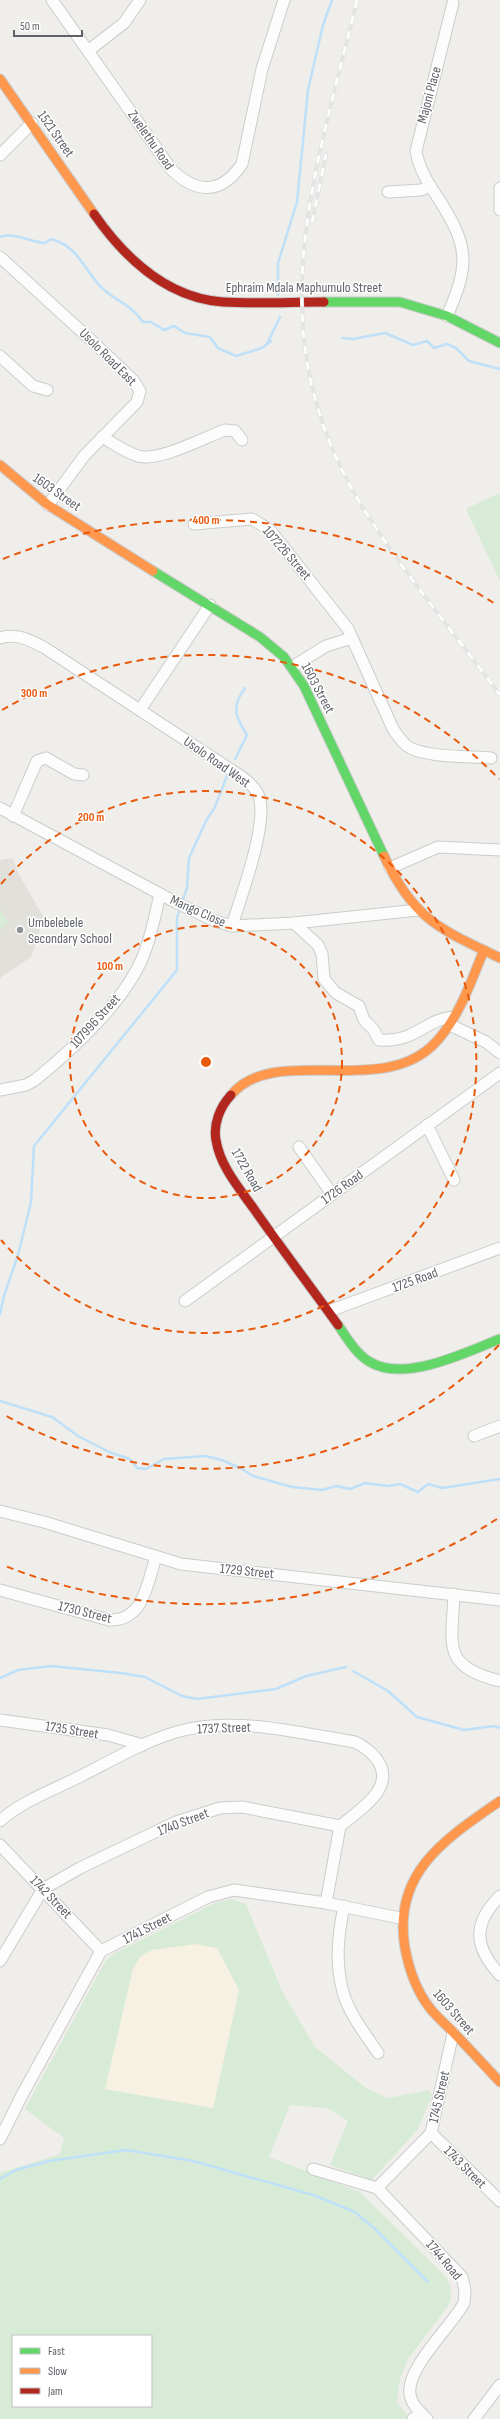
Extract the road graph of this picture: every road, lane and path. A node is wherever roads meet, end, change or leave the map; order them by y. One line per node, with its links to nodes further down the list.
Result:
1 (52, 0): 5 (street, Zwelethu Road)
2 (140, 0): 5 (street)
3 (284, 0): 5 (street, Zwelethu Road)
4 (453, 3): 9 (street, Majoni Place)
5 (88, 51)
6 (0, 79): 7 (street, 1521 Street)
7 (32, 123): 8 (street); 12 (street, 1521 Street)
8 (0, 155)
9 (430, 186): 11 (street); 15 (street, Majoni Place)
10 (500, 188): 13 (street)
11 (388, 192)
12 (89, 206): 15 (street, Ephraim Mdala Maphumulo Street)
13 (500, 210)
14 (0, 257): 19 (street, Usolo Road East)
15 (447, 316): 16 (street, Ephraim Mdala Maphumulo Street)
16 (500, 343)
17 (0, 356): 18 (street)
18 (47, 390)
19 (102, 436): 20 (street); 22 (street, Usolo Road East)
20 (242, 440)
21 (0, 465): 22 (street, 1603 Street)
22 (48, 505): 24 (street, 1603 Street)
23 (194, 524): 26 (street, 107226 Street)
24 (210, 605): 27 (street, 1603 Street); 28 (street)
25 (0, 638): 28 (street, Usolo Road West)
26 (352, 638): 27 (street); 29 (street, 107226 Street)
27 (292, 667): 34 (street, 1603 Street)
28 (140, 710): 38 (street, Usolo Road West)
29 (490, 758)
30 (83, 775): 32 (street)
31 (0, 808): 32 (street, Mango Close)
32 (13, 816): 35 (street, Mango Close)
33 (500, 850): 34 (street)
34 (390, 868): 36 (street, 1603 Street)
35 (160, 894): 38 (street, Mango Close); 44 (street, 107996 Street)
36 (418, 910): 37 (street, Mango Close); 39 (street, 1603 Street)
37 (294, 923): 38 (street, Mango Close); 41 (street)
38 (232, 926)
39 (484, 950): 40 (street, 1603 Street); 41 (street, 1722 Road)
40 (500, 958)
41 (451, 1021): 42 (street); 49 (street, 1722 Road)
42 (500, 1054)
43 (500, 1073): 45 (street, 1726 Road)
44 (0, 1090)
45 (427, 1125): 47 (street); 48 (street, 1726 Road)
46 (299, 1147): 48 (street)
47 (454, 1180)
48 (332, 1194): 49 (street, 1726 Road)
49 (273, 1237): 51 (street, 1726 Road); 52 (street, 1722 Road)
50 (500, 1248): 52 (street, 1725 Road)
51 (185, 1300)
52 (329, 1311): 53 (street, 1722 Road)
53 (500, 1339)
54 (500, 1426): 55 (street)
55 (474, 1436)
56 (0, 1511): 57 (street, 1729 Street)
57 (156, 1557): 58 (street, 1730 Street); 59 (street, 1729 Street)
58 (0, 1590)
59 (454, 1594): 60 (street, 1729 Street); 61 (street)
60 (500, 1600)
61 (500, 1681)
62 (0, 1720): 63 (street, 1735 Street)
63 (143, 1745): 65 (street, 1737 Street); 66 (street, 1737 Street)
64 (500, 1801): 72 (street, 1603 Street)
65 (0, 1821)
66 (340, 1826): 68 (street, 1740 Street); 70 (street)
67 (0, 1845): 68 (street, 1742 Street)
68 (43, 1889): 73 (street, 1742 Street); 74 (street, 1740 Street)
69 (500, 1896): 75 (street)
70 (326, 1903): 71 (street, 1741 Street); 73 (street, 1741 Street)
71 (344, 1906): 72 (street, 1741 Street); 77 (street)
72 (400, 1918): 76 (street, 1603 Street)
73 (101, 1951): 80 (street)
74 (0, 1961)
75 (500, 1975)
76 (453, 2033): 78 (street, 1603 Street); 79 (street, 1745 Street)
77 (378, 2053)
78 (500, 2082)
79 (431, 2133): 82 (street, 1745 Street); 83 (street, 1743 Street)
80 (0, 2139)
81 (313, 2168): 82 (street, 1744 Road)
82 (377, 2188): 85 (street, 1744 Road)
83 (500, 2201)
84 (500, 2386): 86 (street)
85 (420, 2417)
86 (474, 2419)

